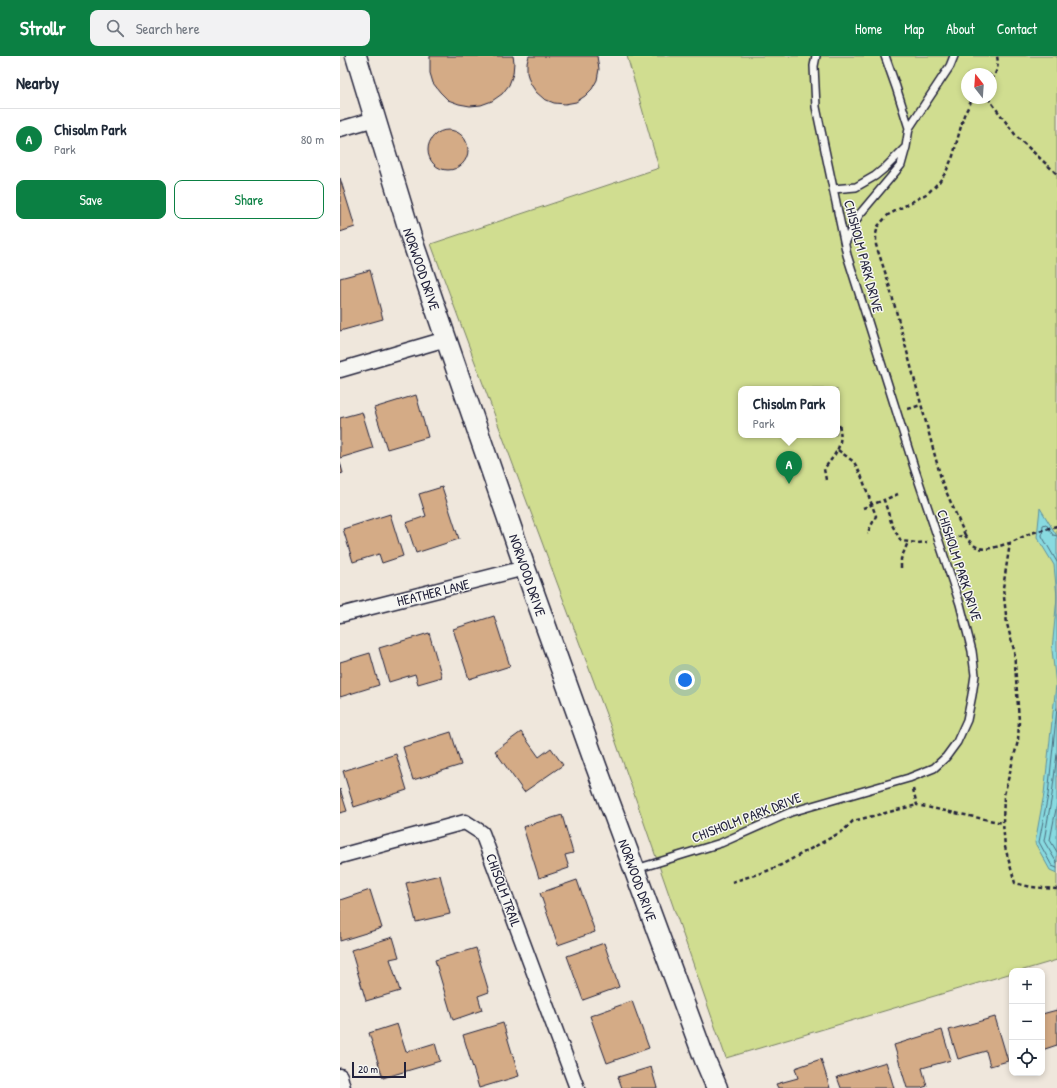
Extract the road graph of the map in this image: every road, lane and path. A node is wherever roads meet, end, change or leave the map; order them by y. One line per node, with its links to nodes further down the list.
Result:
1 (356, 56): 9 (main road, NORWOOD DRIVE)
2 (816, 56): 14 (lane, CHISHOLM PARK DRIVE)
3 (885, 56): 10 (lane)
4 (954, 56): 10 (lane)
5 (997, 56): 6 (path)
6 (997, 68)
7 (970, 104): 26 (path)
8 (992, 104): 13 (path)
9 (375, 119): 11 (street); 16 (main road, NORWOOD DRIVE)
10 (909, 128): 12 (lane)
11 (340, 129)
12 (906, 147): 14 (lane); 15 (lane)
13 (1057, 174)
14 (833, 189): 15 (lane, CHISHOLM PARK DRIVE)
15 (845, 243): 31 (lane, CHISHOLM PARK DRIVE)
16 (446, 339): 17 (street); 28 (main road, NORWOOD DRIVE)
17 (340, 370)
18 (840, 428): 19 (path)
19 (838, 450): 20 (path); 22 (path)
20 (826, 480)
21 (884, 500): 22 (path)
22 (873, 504): 23 (path); 25 (path)
23 (863, 508)
24 (1057, 526): 33 (path)
25 (867, 534)
26 (965, 535)
27 (908, 542): 29 (path)
28 (525, 568): 30 (street, HEATHER LANE); 35 (main road, NORWOOD DRIVE)
29 (901, 568)
30 (340, 615)
31 (909, 778): 32 (path); 35 (lane, CHISHOLM PARK DRIVE)
32 (918, 805): 33 (path); 36 (path)
33 (1002, 823): 37 (path)
34 (340, 856): 40 (street, CHISOLM TRAIL)
35 (634, 870): 41 (main road, NORWOOD DRIVE)
36 (732, 882)
37 (1057, 889)
38 (340, 1076): 39 (street)
39 (343, 1088)
40 (577, 1088)
41 (718, 1088)

